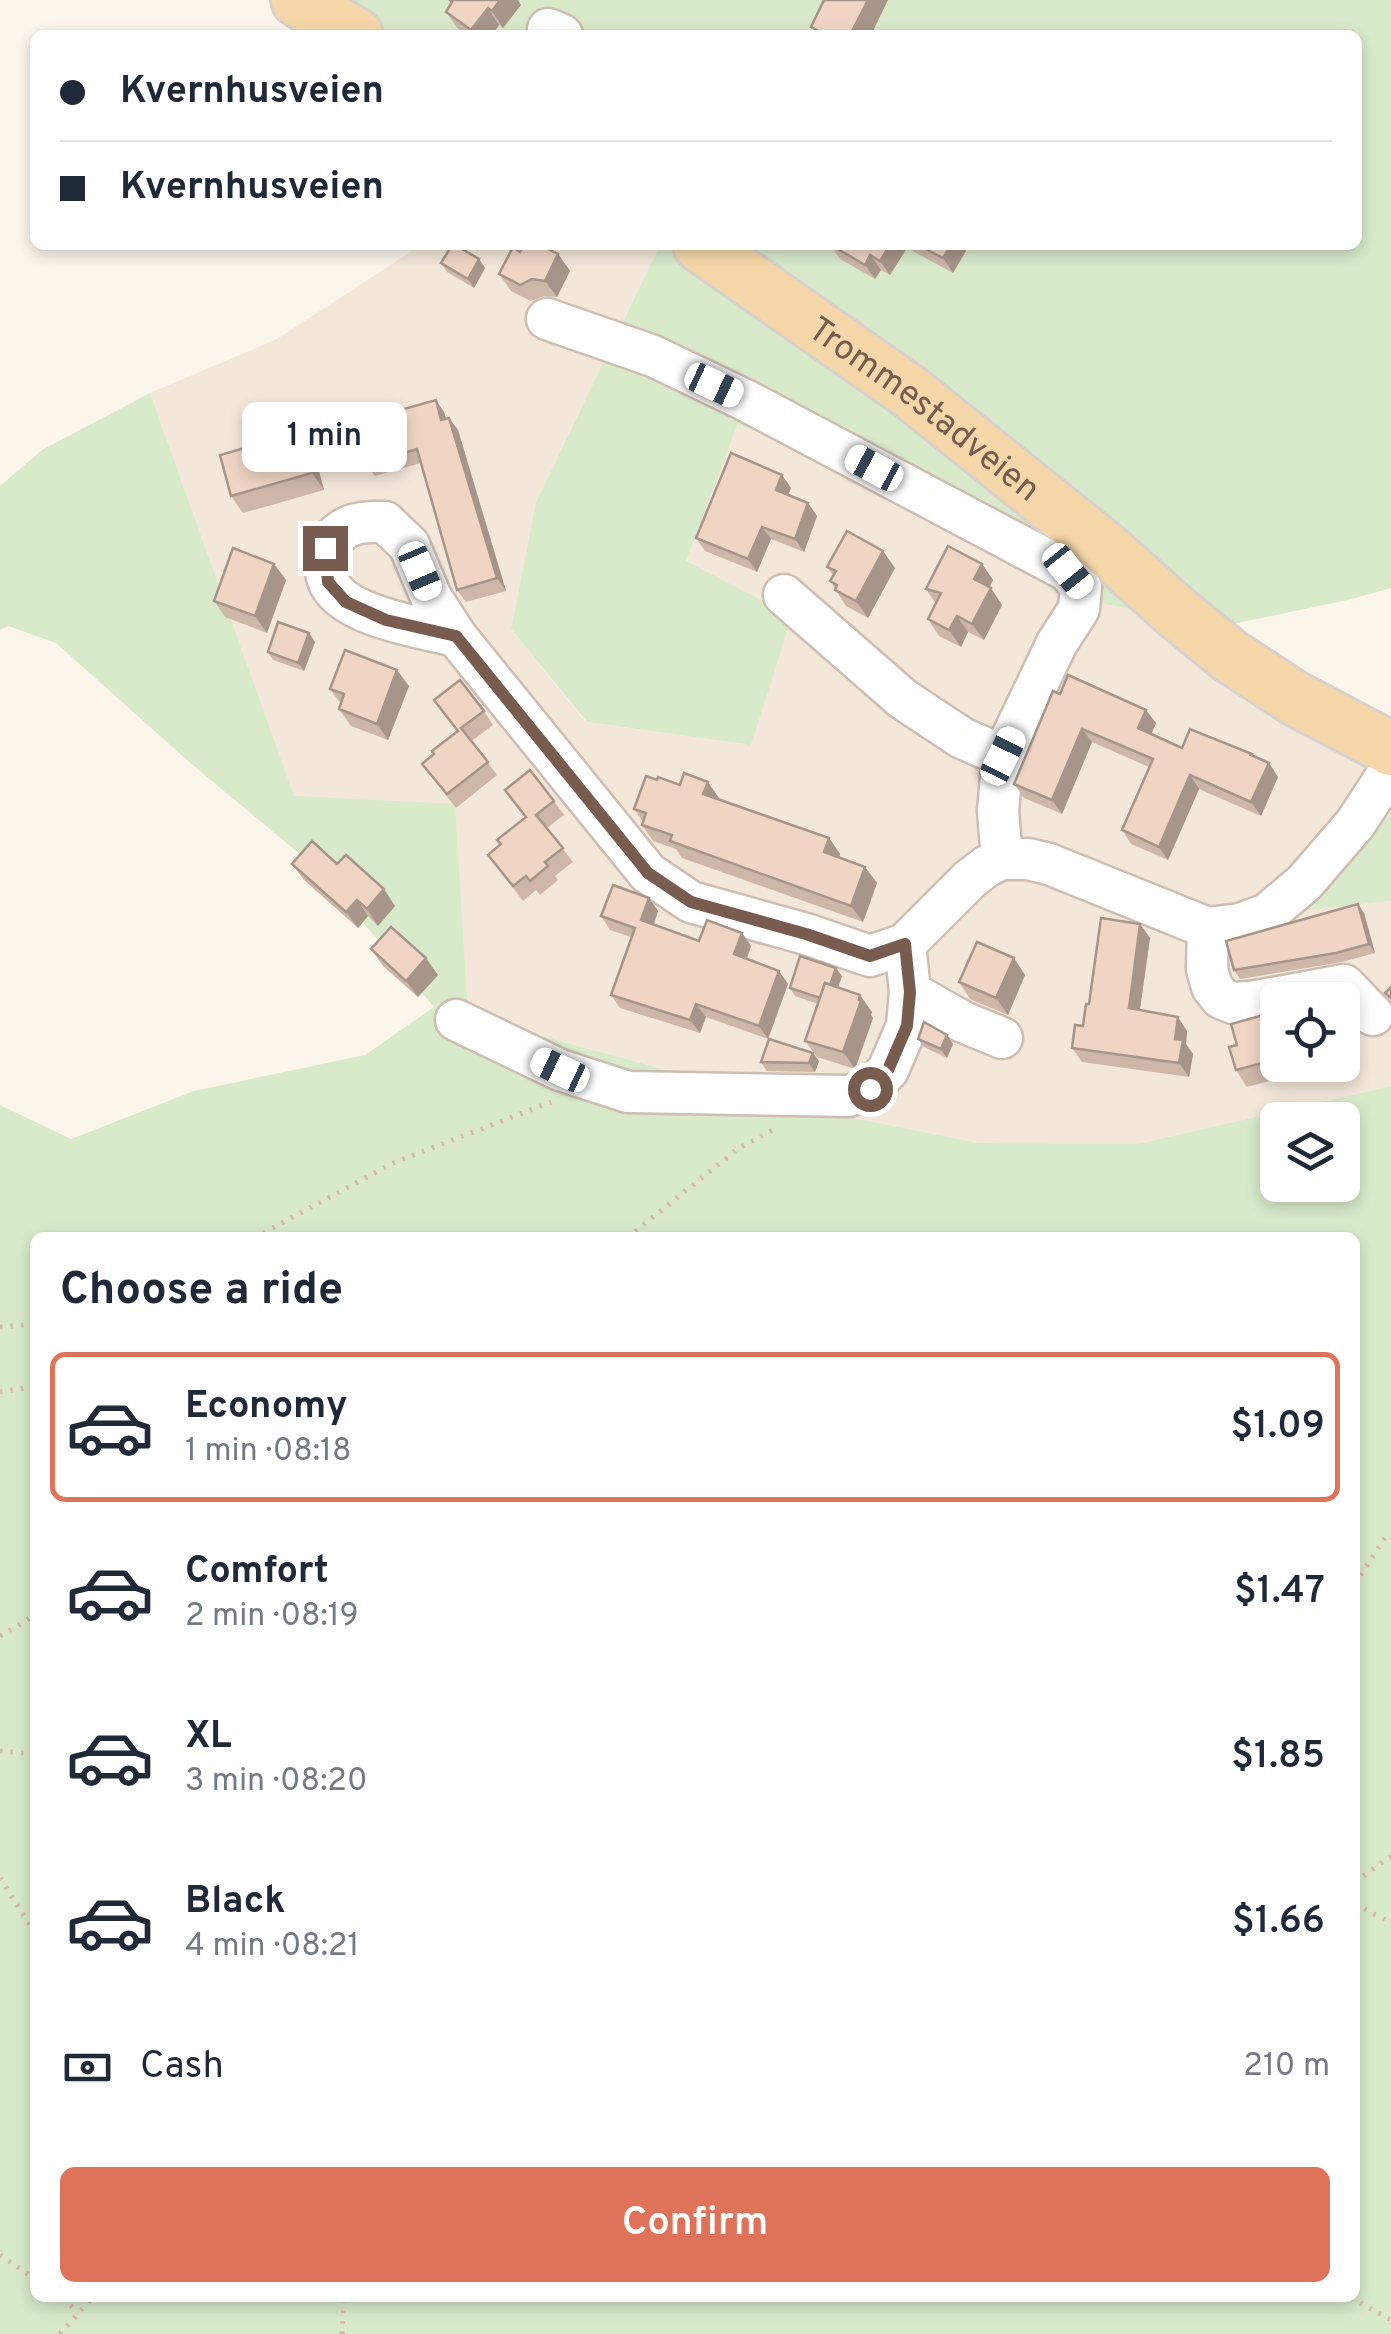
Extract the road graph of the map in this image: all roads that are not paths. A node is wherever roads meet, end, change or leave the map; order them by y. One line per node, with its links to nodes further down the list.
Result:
1 (298, 0): 2 (main road)
2 (348, 30)
3 (707, 250): 7 (main road, Trommestadveien)
4 (547, 318): 8 (street)
5 (784, 595): 8 (street)
6 (456, 636): 12 (street)
7 (1391, 749)
8 (1003, 756): 10 (street)
9 (1391, 769): 11 (street)
10 (1002, 859): 11 (street); 12 (street)
11 (1208, 928): 14 (street)
12 (905, 944): 13 (street)
13 (910, 992): 15 (street); 16 (street)
14 (1373, 1015)
15 (456, 1020)
16 (1002, 1038)

